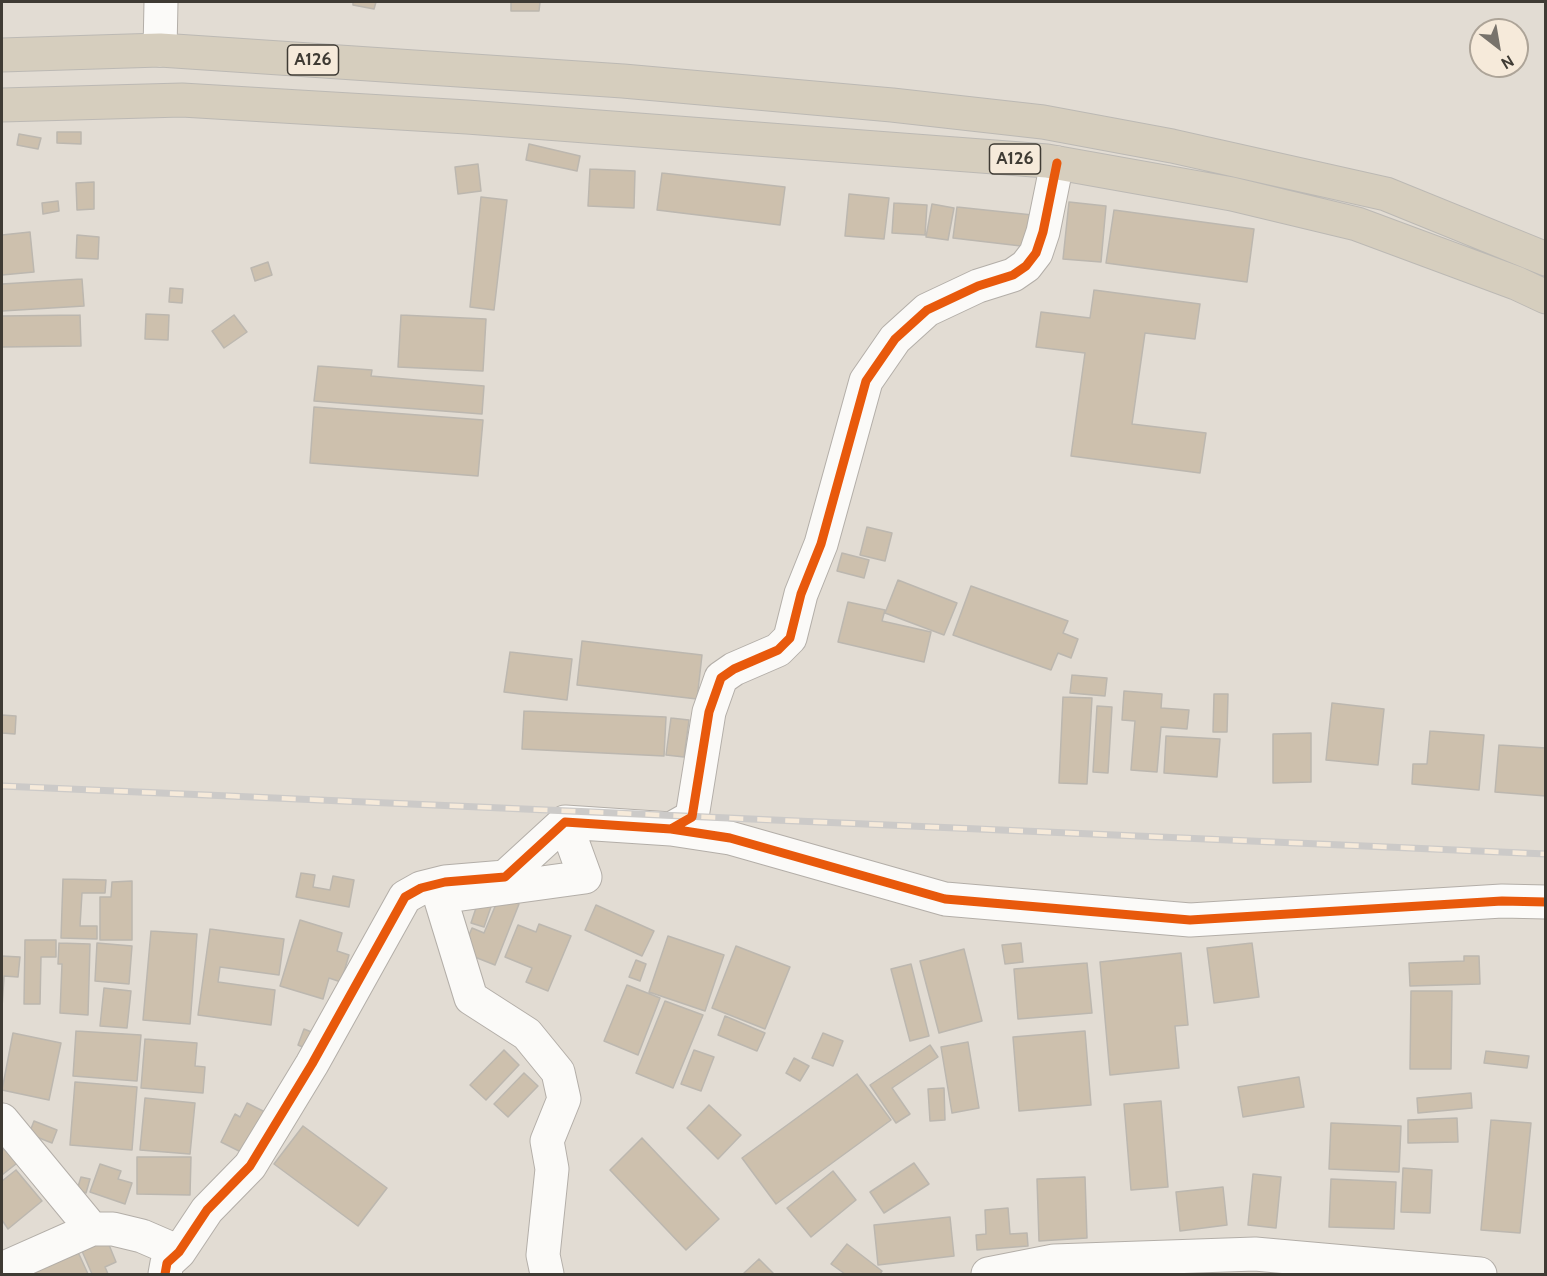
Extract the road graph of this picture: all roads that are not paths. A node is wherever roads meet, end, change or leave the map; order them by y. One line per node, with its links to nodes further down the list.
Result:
1 (161, 2): 2 (street)
2 (160, 50): 3 (highway, A126); 6 (highway, A126)
3 (2, 55)
4 (2, 105): 5 (highway, A126)
5 (1056, 163): 7 (highway, A126); 9 (street)
6 (1545, 259)
7 (1545, 297)
8 (566, 822): 9 (street); 13 (street); 15 (street)
9 (671, 829): 10 (street)
10 (1545, 902)
11 (2, 1120): 12 (street)
12 (92, 1229): 13 (street); 14 (street)
13 (172, 1263)
14 (2, 1269)
15 (547, 1275)
16 (988, 1275): 17 (street)
17 (1480, 1275)

